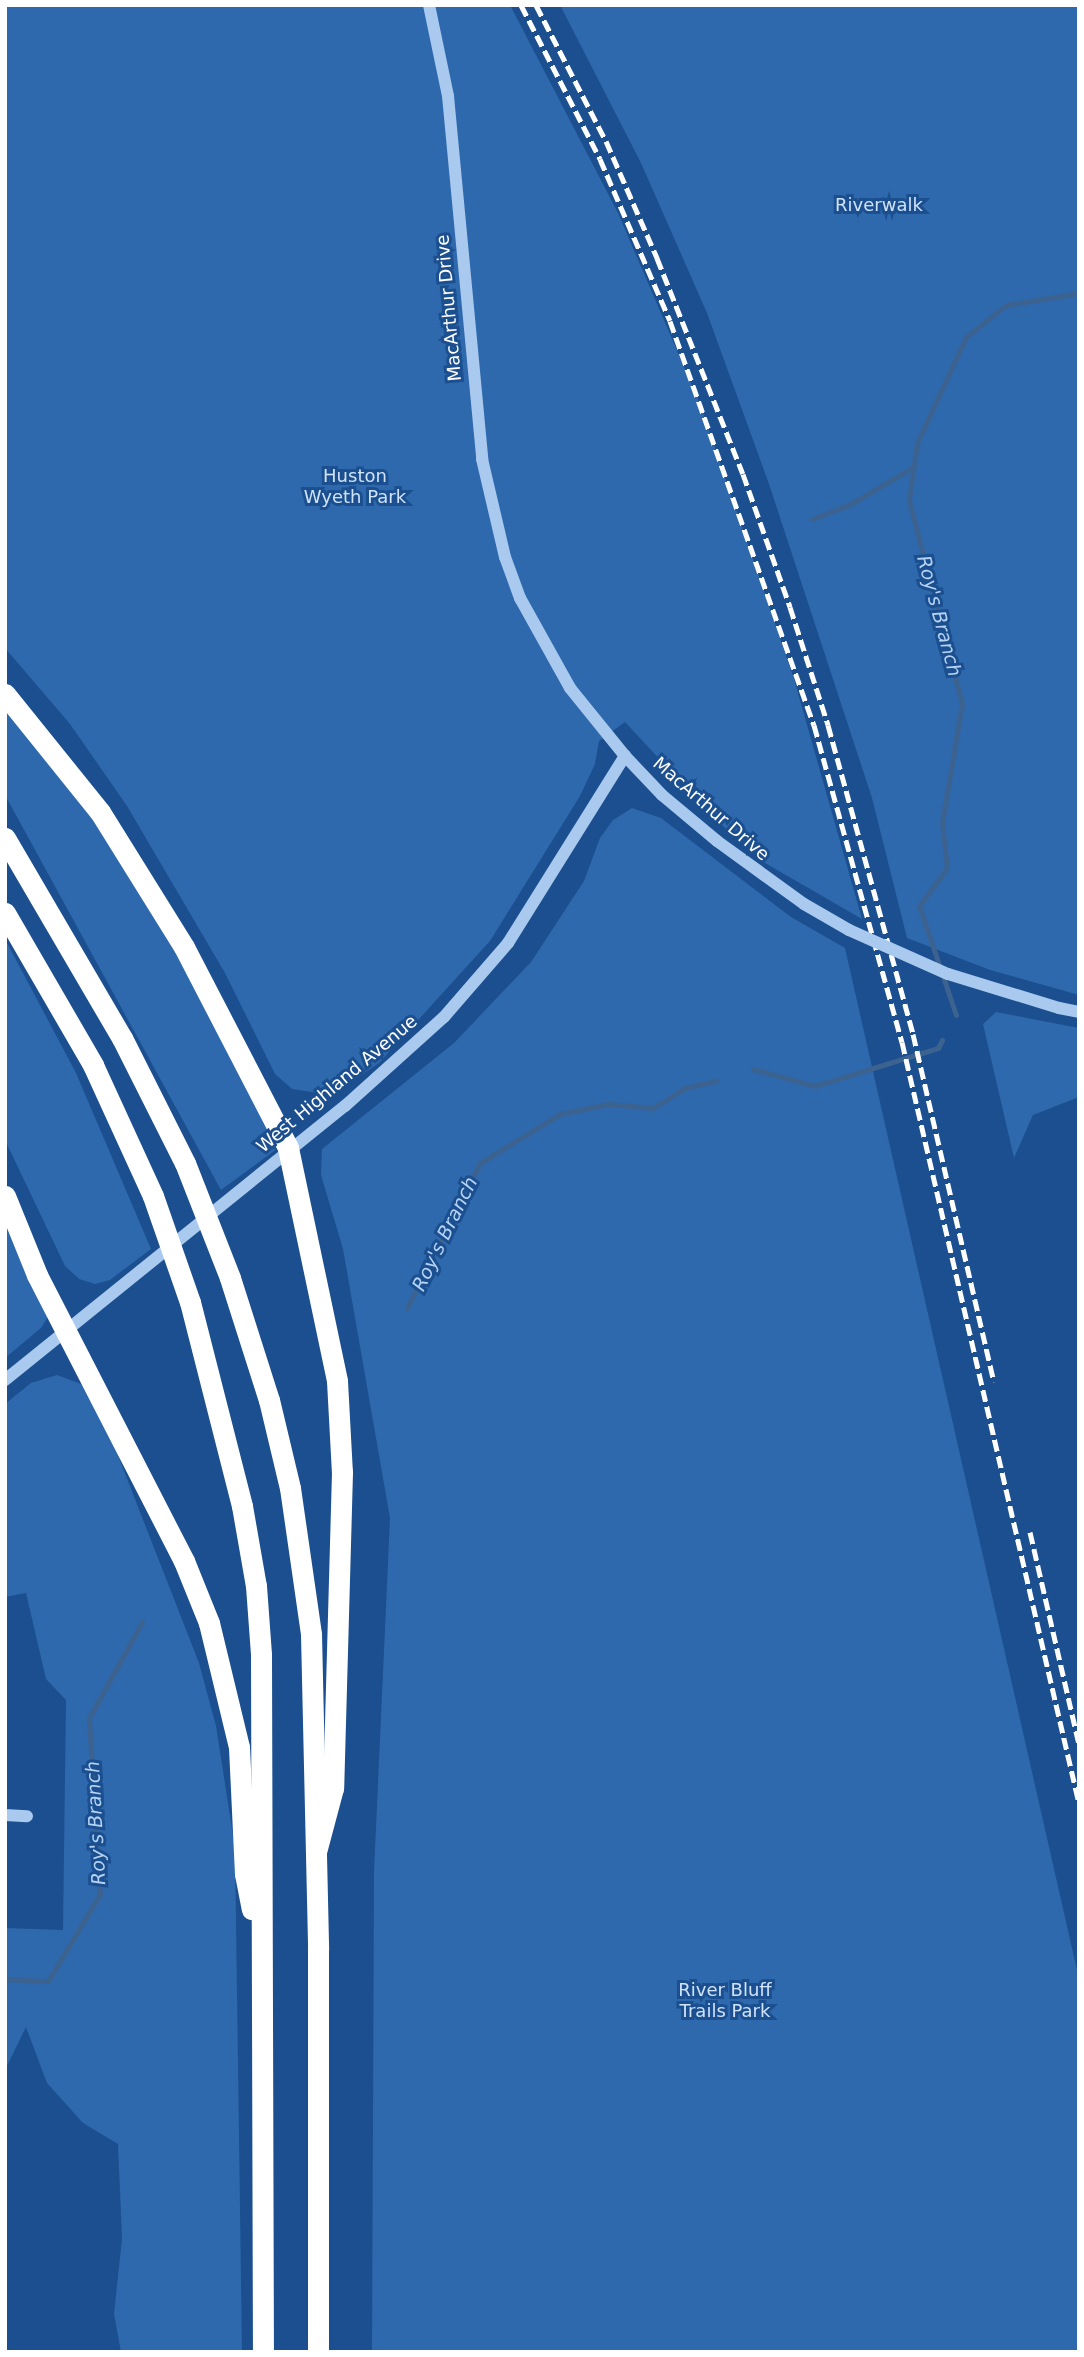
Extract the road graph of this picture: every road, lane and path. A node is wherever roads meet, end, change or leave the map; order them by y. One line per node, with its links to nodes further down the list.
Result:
1 (429, 5): 3 (street, MacArthur Drive)
2 (5, 694): 7 (highway)
3 (625, 756): 6 (street, MacArthur Drive, bridge); 7 (street, West Highland Avenue)
4 (5, 838): 13 (highway, bridge)
5 (5, 913): 14 (highway, bridge)
6 (1079, 1012)
7 (288, 1149): 9 (street, West Highland Avenue); 13 (highway)
8 (5, 1196): 9 (highway)
9 (66, 1332): 10 (street, West Highland Avenue); 14 (highway)
10 (5, 1380)
11 (5, 1815): 12 (street)
12 (27, 1816)
13 (316, 1852): 16 (highway)
14 (260, 1945): 15 (highway)
15 (263, 2352)
16 (318, 2352)

